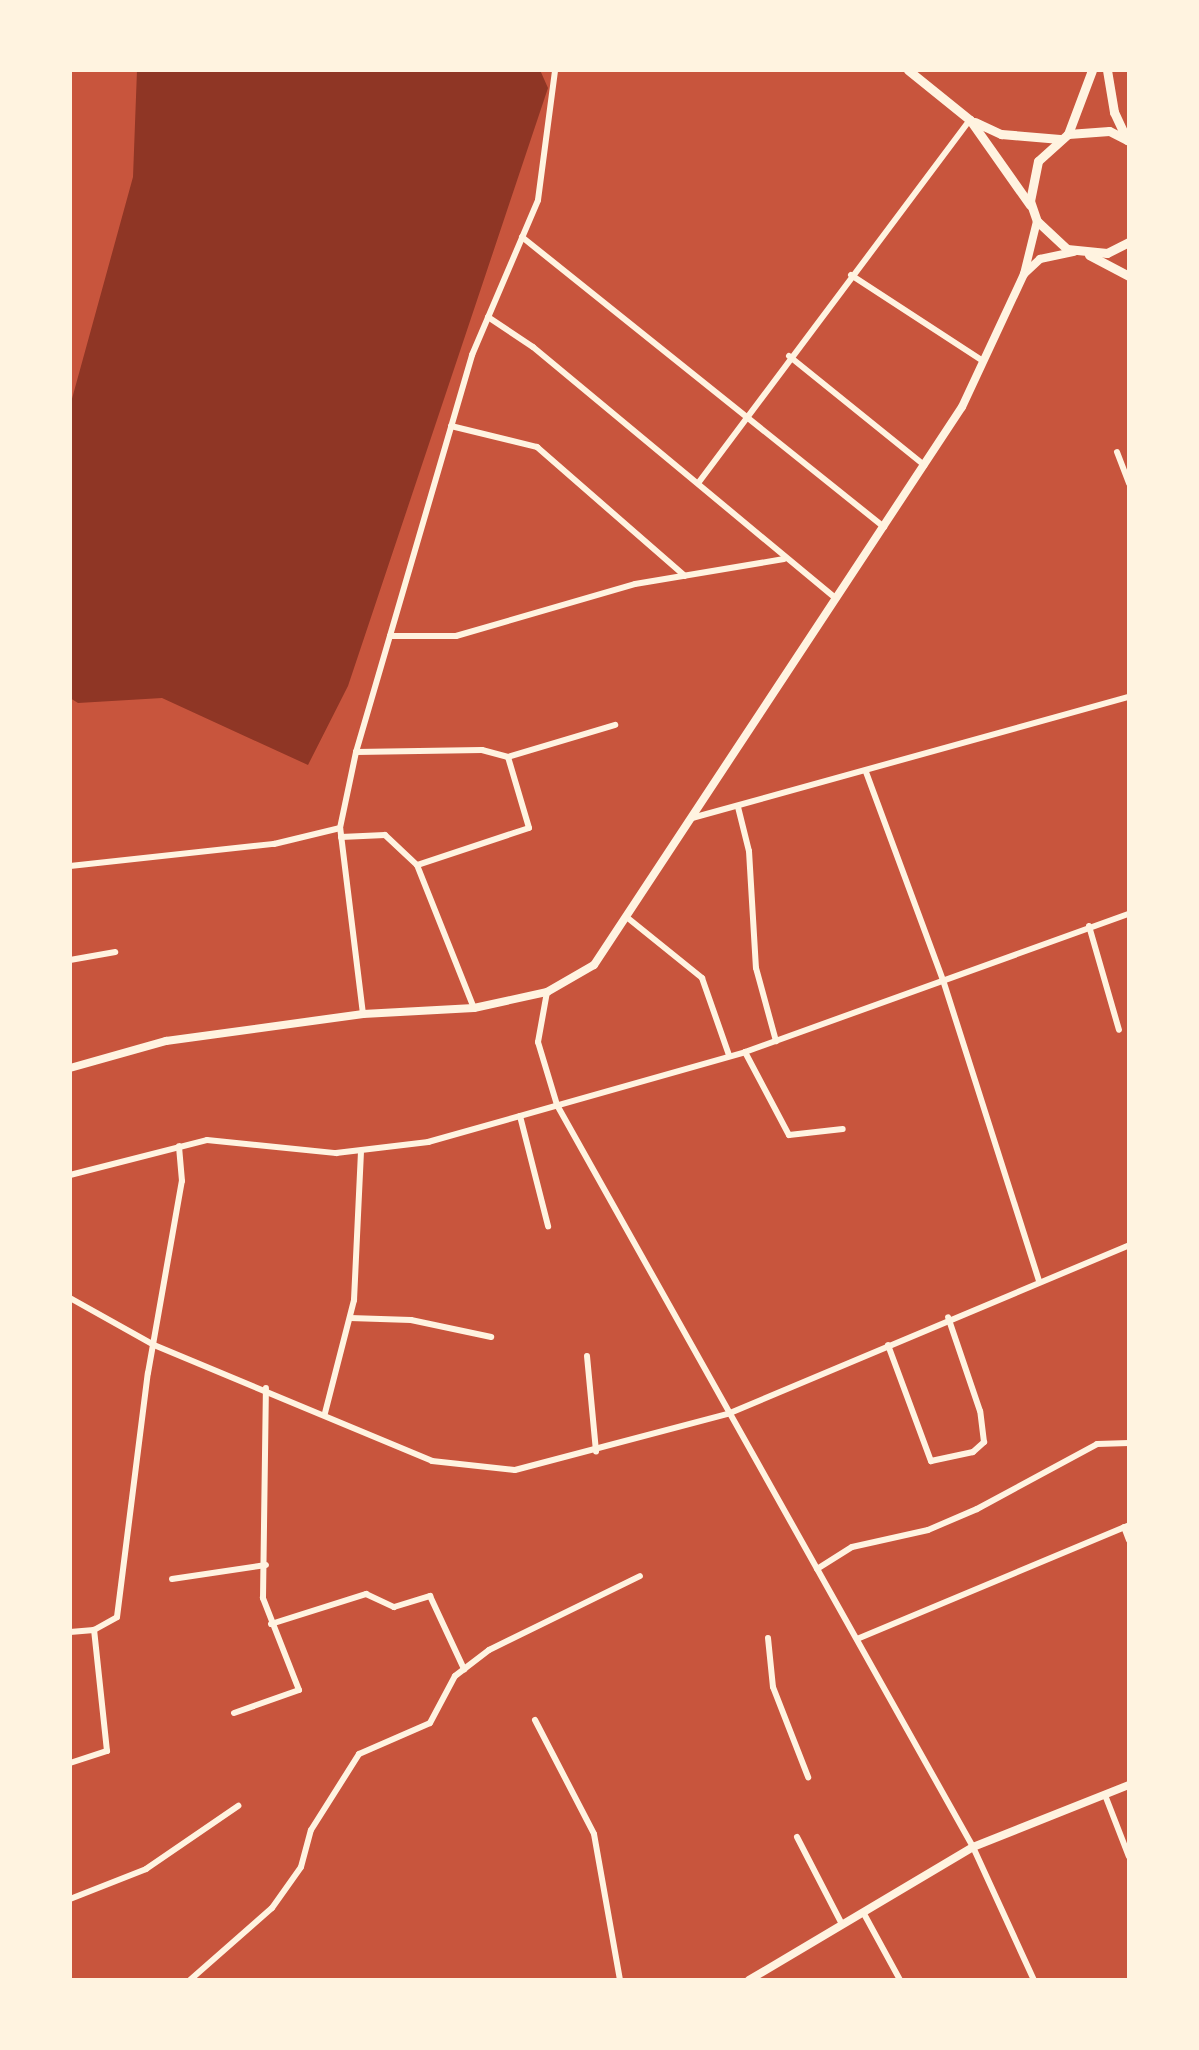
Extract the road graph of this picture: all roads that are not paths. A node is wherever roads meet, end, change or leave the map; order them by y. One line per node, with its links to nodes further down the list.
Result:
1 (555, 70): 9 (street)
2 (908, 70): 5 (main road)
3 (1092, 70): 6 (main road)
4 (1107, 70): 7 (main road)
5 (970, 120): 6 (main road); 8 (main road); 14 (street)
6 (1064, 137): 7 (main road); 8 (main road)
7 (1128, 141)
8 (1035, 217): 11 (main road); 13 (street)
9 (522, 237): 16 (street); 19 (street)
10 (1129, 242): 12 (main road)
11 (1075, 251): 12 (main road); 13 (street)
12 (1087, 254): 15 (main road)
13 (1024, 274): 18 (street)
14 (851, 275): 17 (street); 18 (street)
15 (1129, 276)
16 (488, 317): 20 (street); 23 (street)
17 (789, 356): 19 (street); 22 (street)
18 (984, 362): 22 (street)
19 (748, 418): 23 (street); 25 (street)
20 (451, 426): 27 (street); 29 (street)
21 (1117, 452): 24 (street)
22 (924, 465): 25 (street)
23 (699, 482): 26 (street)
24 (1129, 484)
25 (884, 527): 28 (street)
26 (784, 559): 27 (street); 28 (street)
27 (685, 576): 29 (street)
28 (836, 599): 36 (street)
29 (390, 636): 32 (street)
30 (1129, 697): 34 (street)
31 (615, 725): 33 (street)
32 (356, 752): 33 (street); 37 (street)
33 (508, 757): 39 (street)
34 (866, 772): 35 (street); 46 (street)
35 (738, 807): 36 (street); 51 (street)
36 (692, 818): 42 (street)
37 (340, 828): 38 (street); 40 (street)
38 (341, 837): 39 (street); 49 (street)
39 (417, 865): 48 (street)
40 (70, 866)
41 (1129, 914): 43 (street)
42 (628, 919): 47 (street); 53 (street)
43 (1089, 926): 46 (street); 50 (street)
44 (115, 952): 45 (street)
45 (70, 960)
46 (943, 980): 51 (street); 63 (street)
47 (548, 992): 48 (street); 55 (street)
48 (474, 1008): 49 (street)
49 (363, 1014): 54 (street)
50 (1119, 1030)
51 (776, 1041): 52 (street)
52 (745, 1052): 53 (street); 57 (street)
53 (729, 1055): 55 (street)
54 (70, 1068)
55 (557, 1105): 56 (street); 73 (street)
56 (520, 1116): 59 (street); 61 (street)
57 (843, 1129)
58 (179, 1146): 59 (street); 60 (street); 68 (street)
59 (361, 1153): 66 (street)
60 (70, 1175)
61 (548, 1226)
62 (1129, 1245): 63 (street)
63 (1039, 1281): 65 (street)
64 (70, 1298): 68 (street)
65 (948, 1317): 69 (street); 69 (street)
66 (351, 1318): 67 (street); 72 (street)
67 (491, 1337)
68 (154, 1345): 71 (street); 83 (street)
69 (888, 1345): 73 (street)
70 (587, 1356): 75 (street)
71 (266, 1388): 72 (street); 78 (street)
72 (325, 1413): 75 (street)
73 (730, 1413): 75 (street); 79 (street)
74 (1129, 1443): 79 (street)
75 (596, 1452)
76 (1126, 1526): 77 (street); 86 (street)
77 (1129, 1539)
78 (266, 1565): 81 (street); 82 (street)
79 (817, 1569): 86 (street)
80 (640, 1576): 87 (street)
81 (172, 1579)
82 (271, 1625): 87 (street); 88 (street)
83 (94, 1630): 84 (street); 90 (street)
84 (70, 1632)
85 (768, 1638): 91 (street)
86 (857, 1639): 96 (street)
87 (464, 1669): 101 (street)
88 (234, 1713)
89 (536, 1720): 102 (street)
90 (70, 1763)
91 (808, 1777)
92 (1129, 1785): 93 (street)
93 (1105, 1795): 96 (street); 97 (street)
94 (238, 1806): 98 (street)
95 (797, 1837): 100 (street)
96 (973, 1847): 99 (street); 105 (street)
97 (1129, 1857)
98 (70, 1899)
99 (863, 1912): 100 (street); 104 (street)
100 (842, 1924): 103 (street)
101 (190, 1980)
102 (621, 1980)
103 (749, 1980)
104 (900, 1980)
105 (1034, 1980)

